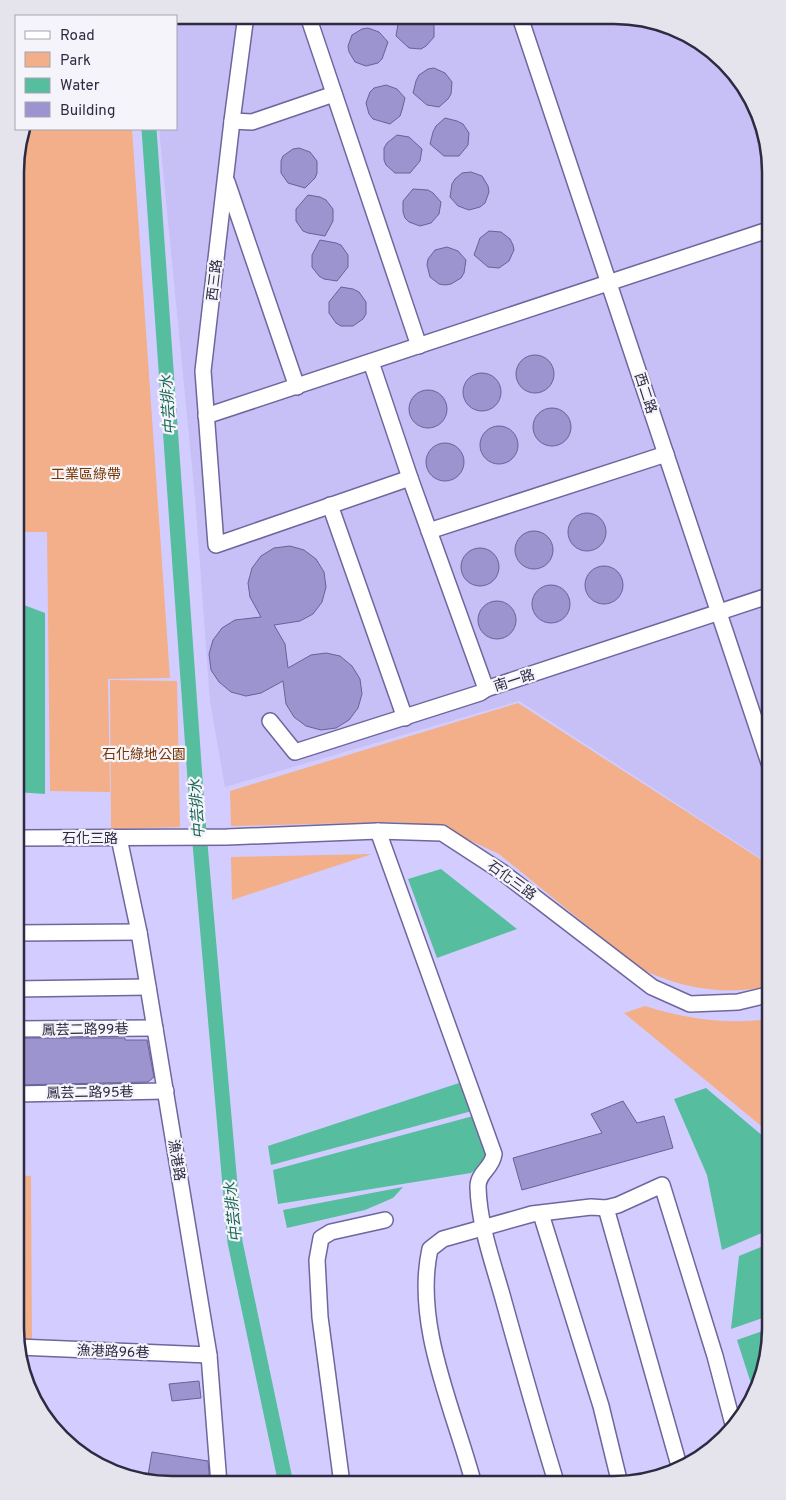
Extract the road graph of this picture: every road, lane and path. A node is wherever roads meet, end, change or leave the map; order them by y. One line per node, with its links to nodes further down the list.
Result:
1 (245, 24): 5 (street, 西三路)
2 (311, 24): 4 (street)
3 (522, 24): 8 (street, 西二路)
4 (334, 94): 5 (street); 9 (street)
5 (232, 121): 6 (street, 西三路)
6 (226, 178): 11 (street); 12 (street, 西三路)
7 (762, 232): 8 (street)
8 (610, 283): 9 (street); 13 (street, 西二路)
9 (419, 346): 10 (street)
10 (371, 362): 11 (street); 14 (street)
11 (296, 387): 12 (street)
12 (206, 416): 15 (street, 西三路)
13 (666, 454): 16 (street); 18 (street, 西二路)
14 (410, 478): 15 (street); 16 (street)
15 (330, 505): 20 (street)
16 (429, 531): 19 (street)
17 (762, 599): 18 (street, 南一路)
18 (719, 613): 19 (street, 南一路); 22 (street, 西二路)
19 (486, 689): 20 (street, 南一路)
20 (404, 718): 21 (street, 南一路)
21 (270, 721)
22 (762, 742)
23 (378, 831): 25 (street, 石化三路); 30 (street, 石化三路); 38 (street)
24 (24, 838): 25 (street, 石化三路)
25 (119, 838): 26 (street, 漁港路)
26 (140, 932): 27 (street); 28 (street, 漁港路)
27 (24, 933)
28 (148, 987): 29 (street); 31 (street, 漁港路)
29 (24, 989)
30 (762, 996)
31 (155, 1028): 32 (street, 鳳芸二路99巷); 33 (street, 漁港路)
32 (24, 1029)
33 (166, 1091): 34 (street, 鳳芸二路95巷); 40 (street, 漁港路)
34 (24, 1094)
35 (606, 1208): 36 (street); 41 (street); 42 (street)
36 (541, 1214): 38 (street); 47 (street)
37 (385, 1220): 44 (street)
38 (483, 1228): 45 (street); 46 (street)
39 (25, 1347): 40 (street, 漁港路96巷)
40 (209, 1355): 43 (street, 漁港路)
41 (732, 1419)
42 (678, 1462)
43 (218, 1476)
44 (341, 1476)
45 (471, 1476)
46 (554, 1476)
47 (618, 1476)

